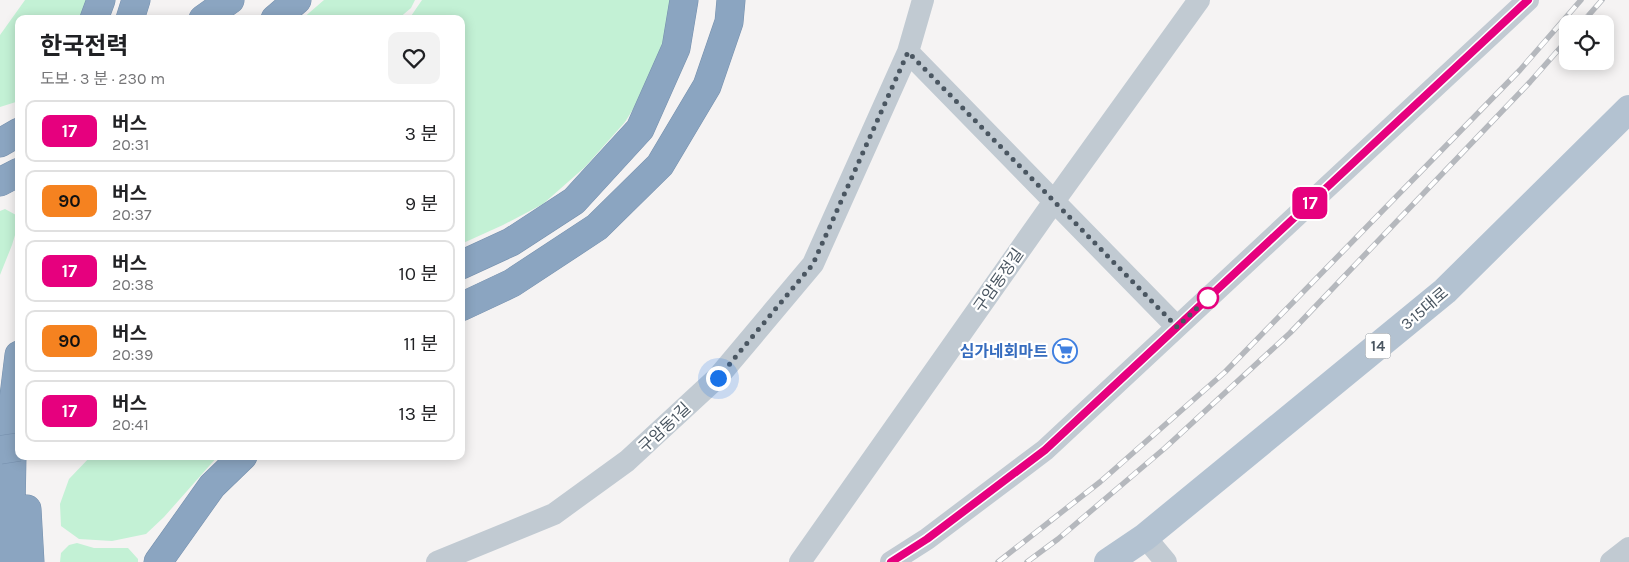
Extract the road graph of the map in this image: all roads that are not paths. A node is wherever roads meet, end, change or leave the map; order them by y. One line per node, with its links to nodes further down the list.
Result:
1 (100, 0): 10 (highway)
2 (136, 0): 11 (highway)
3 (230, 0): 12 (highway)
4 (297, 0): 13 (highway)
5 (684, 0): 21 (highway)
6 (731, 0): 22 (highway)
7 (923, 0): 14 (street, 구암동1길)
8 (1200, 0): 20 (street, 구암동정길)
9 (1528, 0): 23 (street)
10 (95, 15)
11 (131, 15)
12 (209, 15)
13 (280, 15)
14 (908, 52): 20 (street); 34 (street, 구암동1길)
15 (1629, 109): 29 (main road, 3·15대로 / 14)
16 (15, 134): 17 (highway)
17 (0, 143)
18 (15, 174): 19 (highway)
19 (0, 182)
20 (1055, 200): 23 (street); 35 (street, 구암동정길)
21 (465, 263)
22 (465, 305)
23 (1177, 327): 36 (street)
24 (15, 388): 31 (highway)
25 (15, 448): 26 (highway, bridge)
26 (0, 450)
27 (28, 460): 32 (highway)
28 (239, 460): 33 (highway)
29 (1145, 537): 37 (main road, 3·15대로 / 14); 38 (street)
30 (1629, 548): 39 (street)
31 (10, 562)
32 (30, 562)
33 (158, 562)
34 (437, 562)
35 (800, 562)
36 (891, 562)
37 (1108, 562)
38 (1166, 562)
39 (1612, 562)

